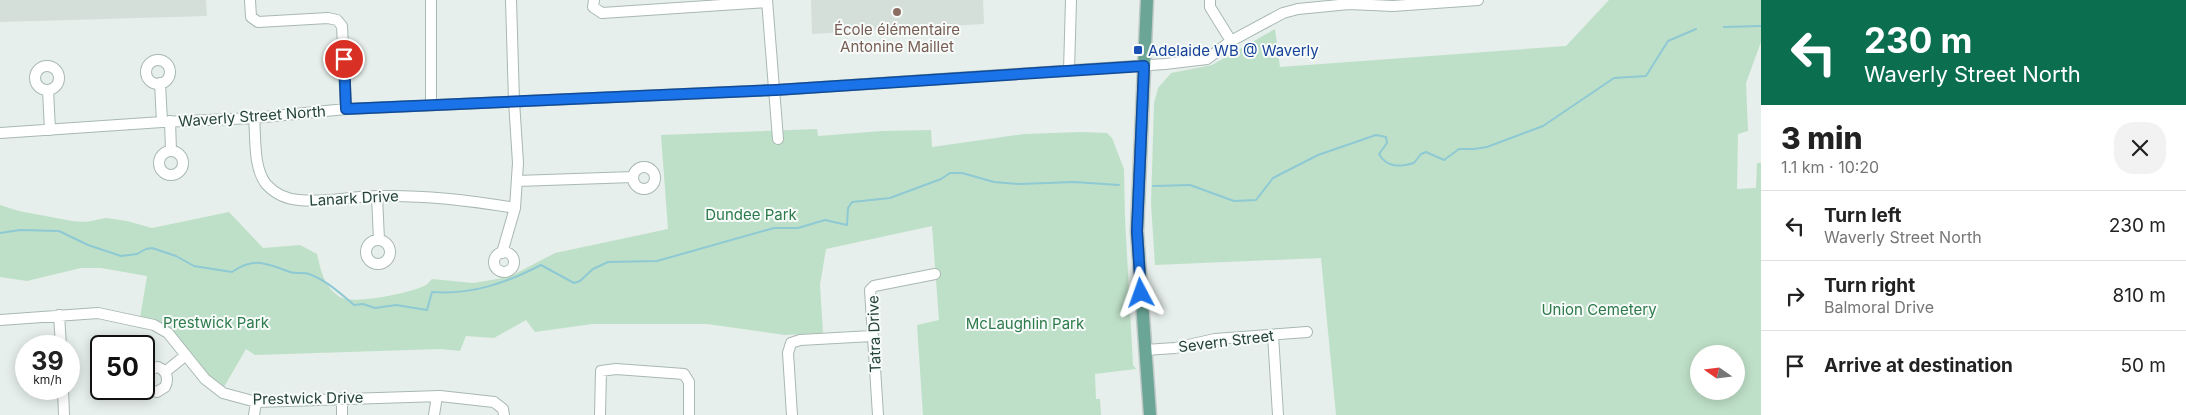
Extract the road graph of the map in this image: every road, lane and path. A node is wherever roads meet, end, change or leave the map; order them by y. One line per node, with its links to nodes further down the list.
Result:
1 (250, 0): 21 (street)
2 (431, 0): 20 (street)
3 (511, 0): 19 (street)
4 (594, 0): 11 (street)
5 (1071, 0): 15 (street)
6 (1147, 0): 14 (main road)
7 (1210, 0): 13 (street)
8 (1477, 0): 10 (street, Waverly Street North)
9 (767, 1): 11 (street); 18 (street)
10 (1389, 2): 12 (street, Waverly Street North)
11 (680, 4)
12 (1298, 4): 13 (street, Waverly Street North)
13 (1231, 41): 14 (street, Waverly Street North)
14 (1144, 66): 15 (street, Waverly Street North); 41 (main road)
15 (1069, 70): 18 (street, Waverly Street North)
16 (160, 83): 23 (street)
17 (48, 90): 24 (street)
18 (776, 90): 19 (street, Waverly Street North); 26 (street)
19 (514, 101): 20 (street, Waverly Street North); 29 (street)
20 (431, 105): 21 (street, Waverly Street North)
21 (346, 109): 22 (street, Waverly Street North)
22 (254, 118): 23 (street, Waverly Street North); 30 (street, Lanark Drive)
23 (166, 121): 24 (street, Waverly Street North); 27 (street)
24 (50, 130): 25 (street, Waverly Street North)
25 (0, 133)
26 (778, 139)
27 (171, 151)
28 (633, 177): 29 (street)
29 (517, 181): 31 (street)
30 (377, 196): 31 (street, Lanark Drive); 32 (street)
31 (515, 208): 33 (street)
32 (379, 240)
33 (502, 253)
34 (936, 274): 40 (street, Tatra Drive)
35 (59, 315): 36 (street, Prestwick Drive); 38 (street); 42 (street, Prestwick Drive)
36 (0, 320)
37 (1308, 332): 39 (street, Severn Street)
38 (60, 335)
39 (1272, 335): 41 (street, Severn Street); 60 (street)
40 (872, 336): 57 (street); 58 (street, Tatra Drive)
41 (1145, 350): 59 (main road)
42 (186, 355): 44 (street); 49 (street, Prestwick Drive)
43 (155, 367): 44 (street)
44 (165, 372): 45 (street)
45 (155, 391)
46 (437, 396): 47 (street, Prestwick Drive); 53 (street); 54 (street, Prestwick Drive)
47 (342, 398): 49 (street, Prestwick Drive); 52 (street)
48 (63, 400): 50 (street)
49 (256, 402): 51 (street)
50 (64, 415)
51 (254, 415)
52 (342, 415)
53 (434, 415)
54 (504, 415)
55 (600, 415): 56 (street)
56 (689, 415)
57 (792, 415)
58 (878, 415)
59 (1150, 415)
60 (1278, 415)

